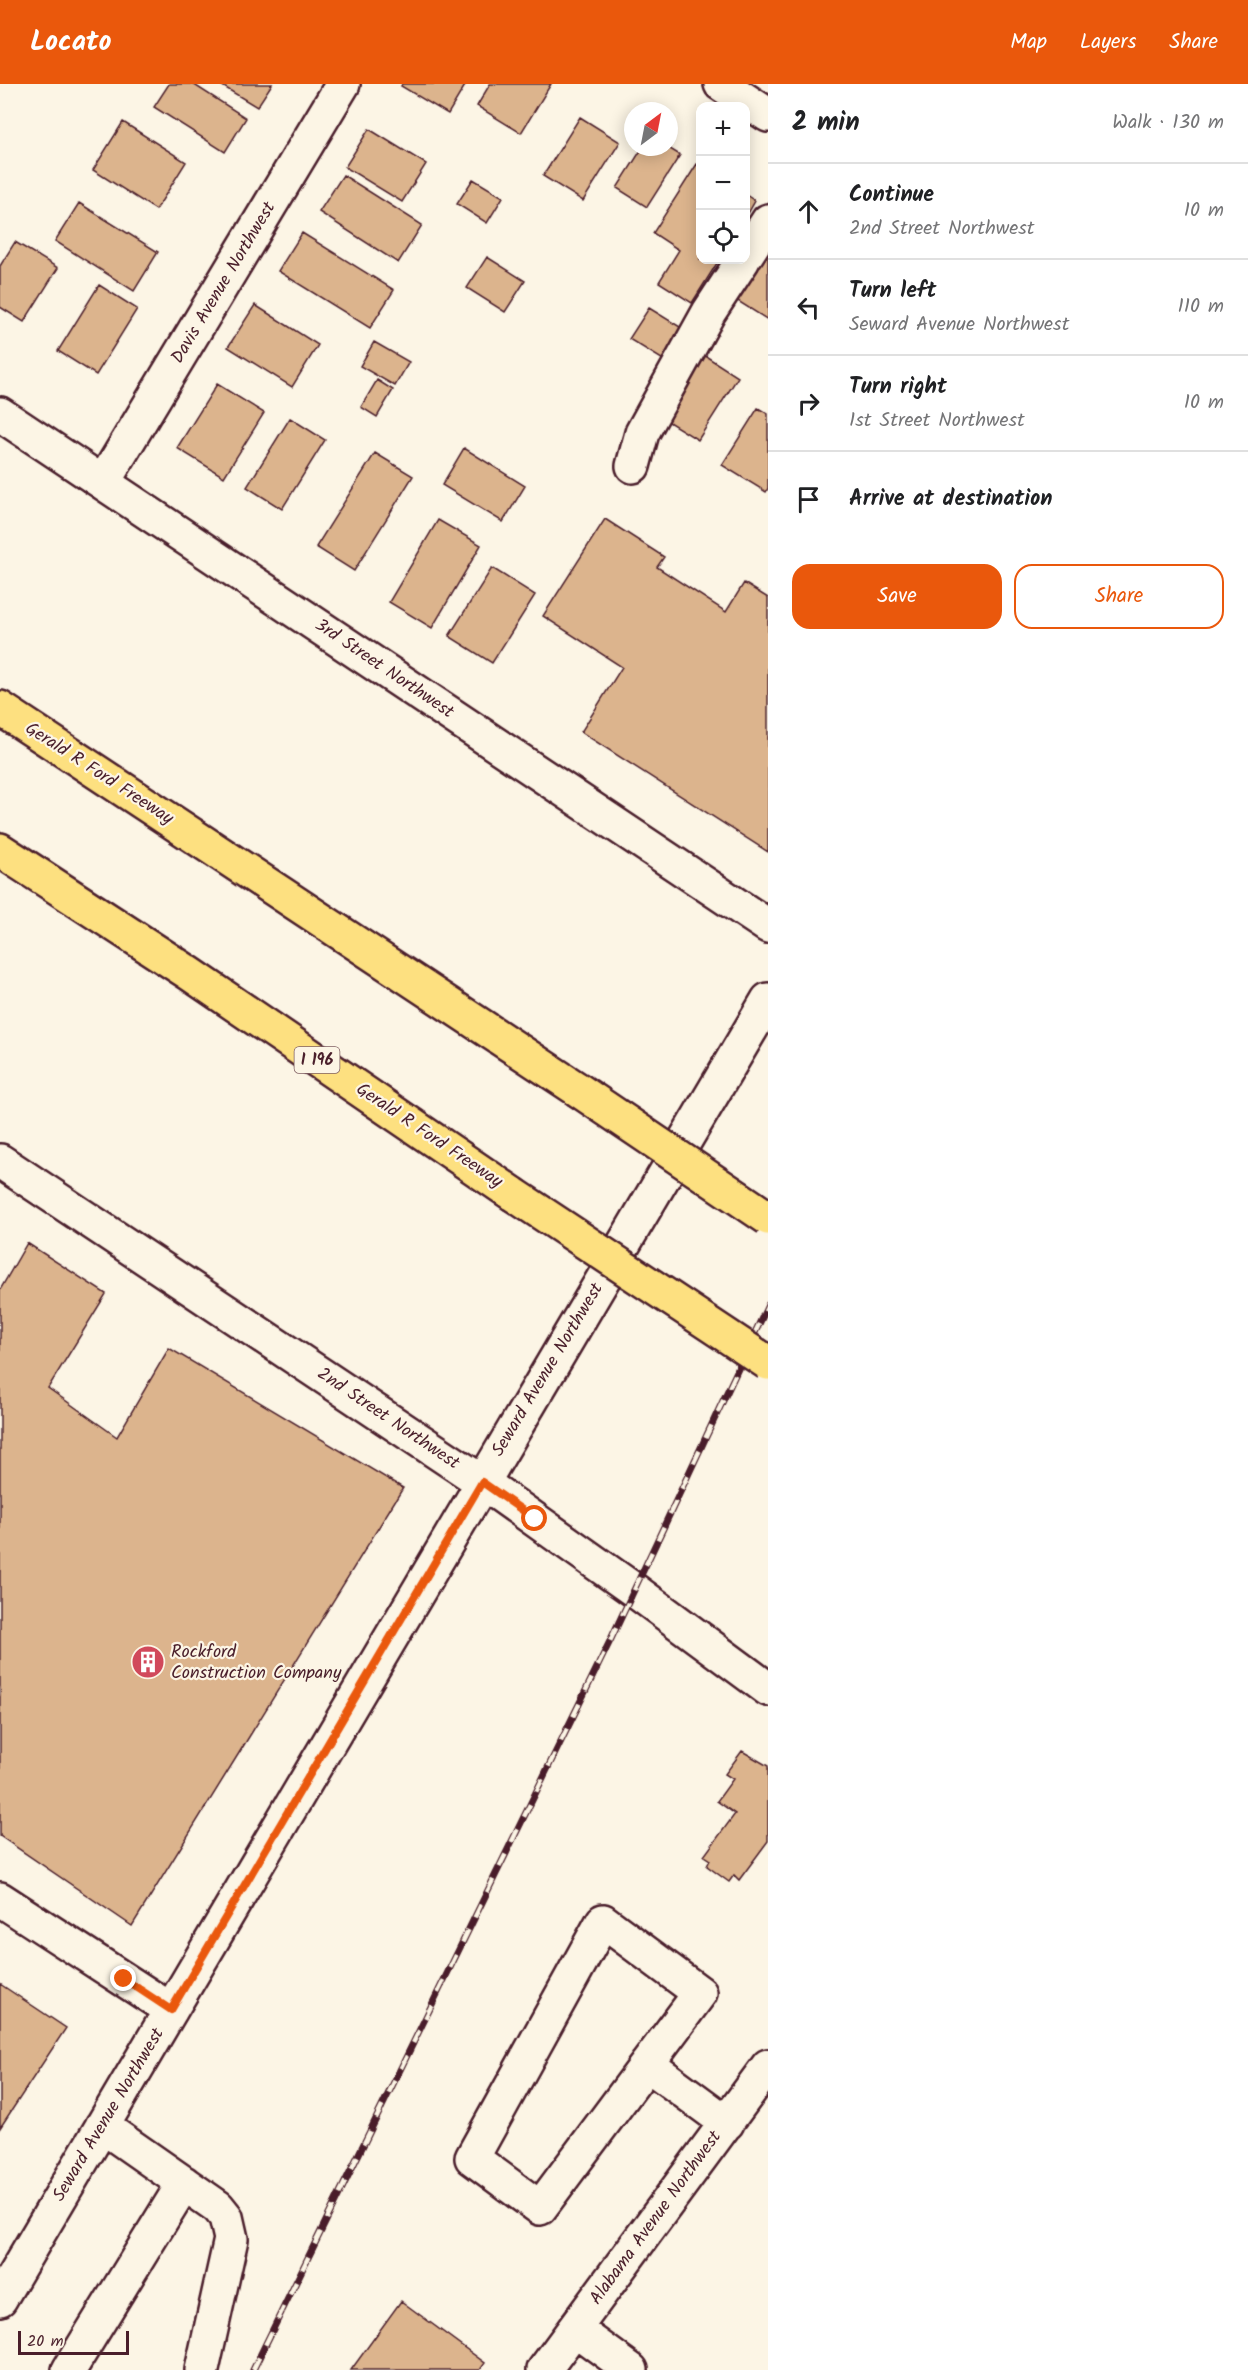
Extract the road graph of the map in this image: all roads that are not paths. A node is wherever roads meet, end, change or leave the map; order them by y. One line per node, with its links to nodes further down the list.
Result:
1 (343, 84): 9 (street, Davis Avenue Northwest)
2 (721, 84): 3 (street)
3 (768, 116)
4 (768, 221): 5 (street)
5 (750, 249)
6 (740, 264): 8 (street)
7 (0, 414): 9 (street, 3rd Street Northwest)
8 (633, 466)
9 (104, 482): 12 (street, 3rd Street Northwest)
10 (0, 708): 15 (highway, Gerald R Ford Freeway, bridge)
11 (0, 850): 16 (highway, Gerald R Ford Freeway / I 196, bridge)
12 (768, 926)
13 (768, 1000): 17 (street, Seward Avenue Northwest)
14 (3, 1171): 17 (street, 2nd Street Northwest)
15 (768, 1218)
16 (768, 1364)
17 (482, 1482): 18 (street, 2nd Street Northwest); 20 (street, Seward Avenue Northwest)
18 (768, 1689)
19 (0, 1899): 20 (street)
20 (171, 2010): 24 (street, Seward Avenue Northwest)
21 (647, 2064): 21 (street); 23 (street)
22 (768, 2066): 23 (street, Alabama Avenue Northwest)
23 (726, 2123): 27 (street, Alabama Avenue Northwest)
24 (102, 2126): 25 (street); 26 (street, Seward Avenue Northwest)
25 (184, 2183): 28 (street); 29 (street)
26 (0, 2299)
27 (575, 2329): 30 (street, Alabama Avenue Northwest); 31 (street)
28 (69, 2370)
29 (202, 2370)
30 (544, 2370)
31 (631, 2370)

